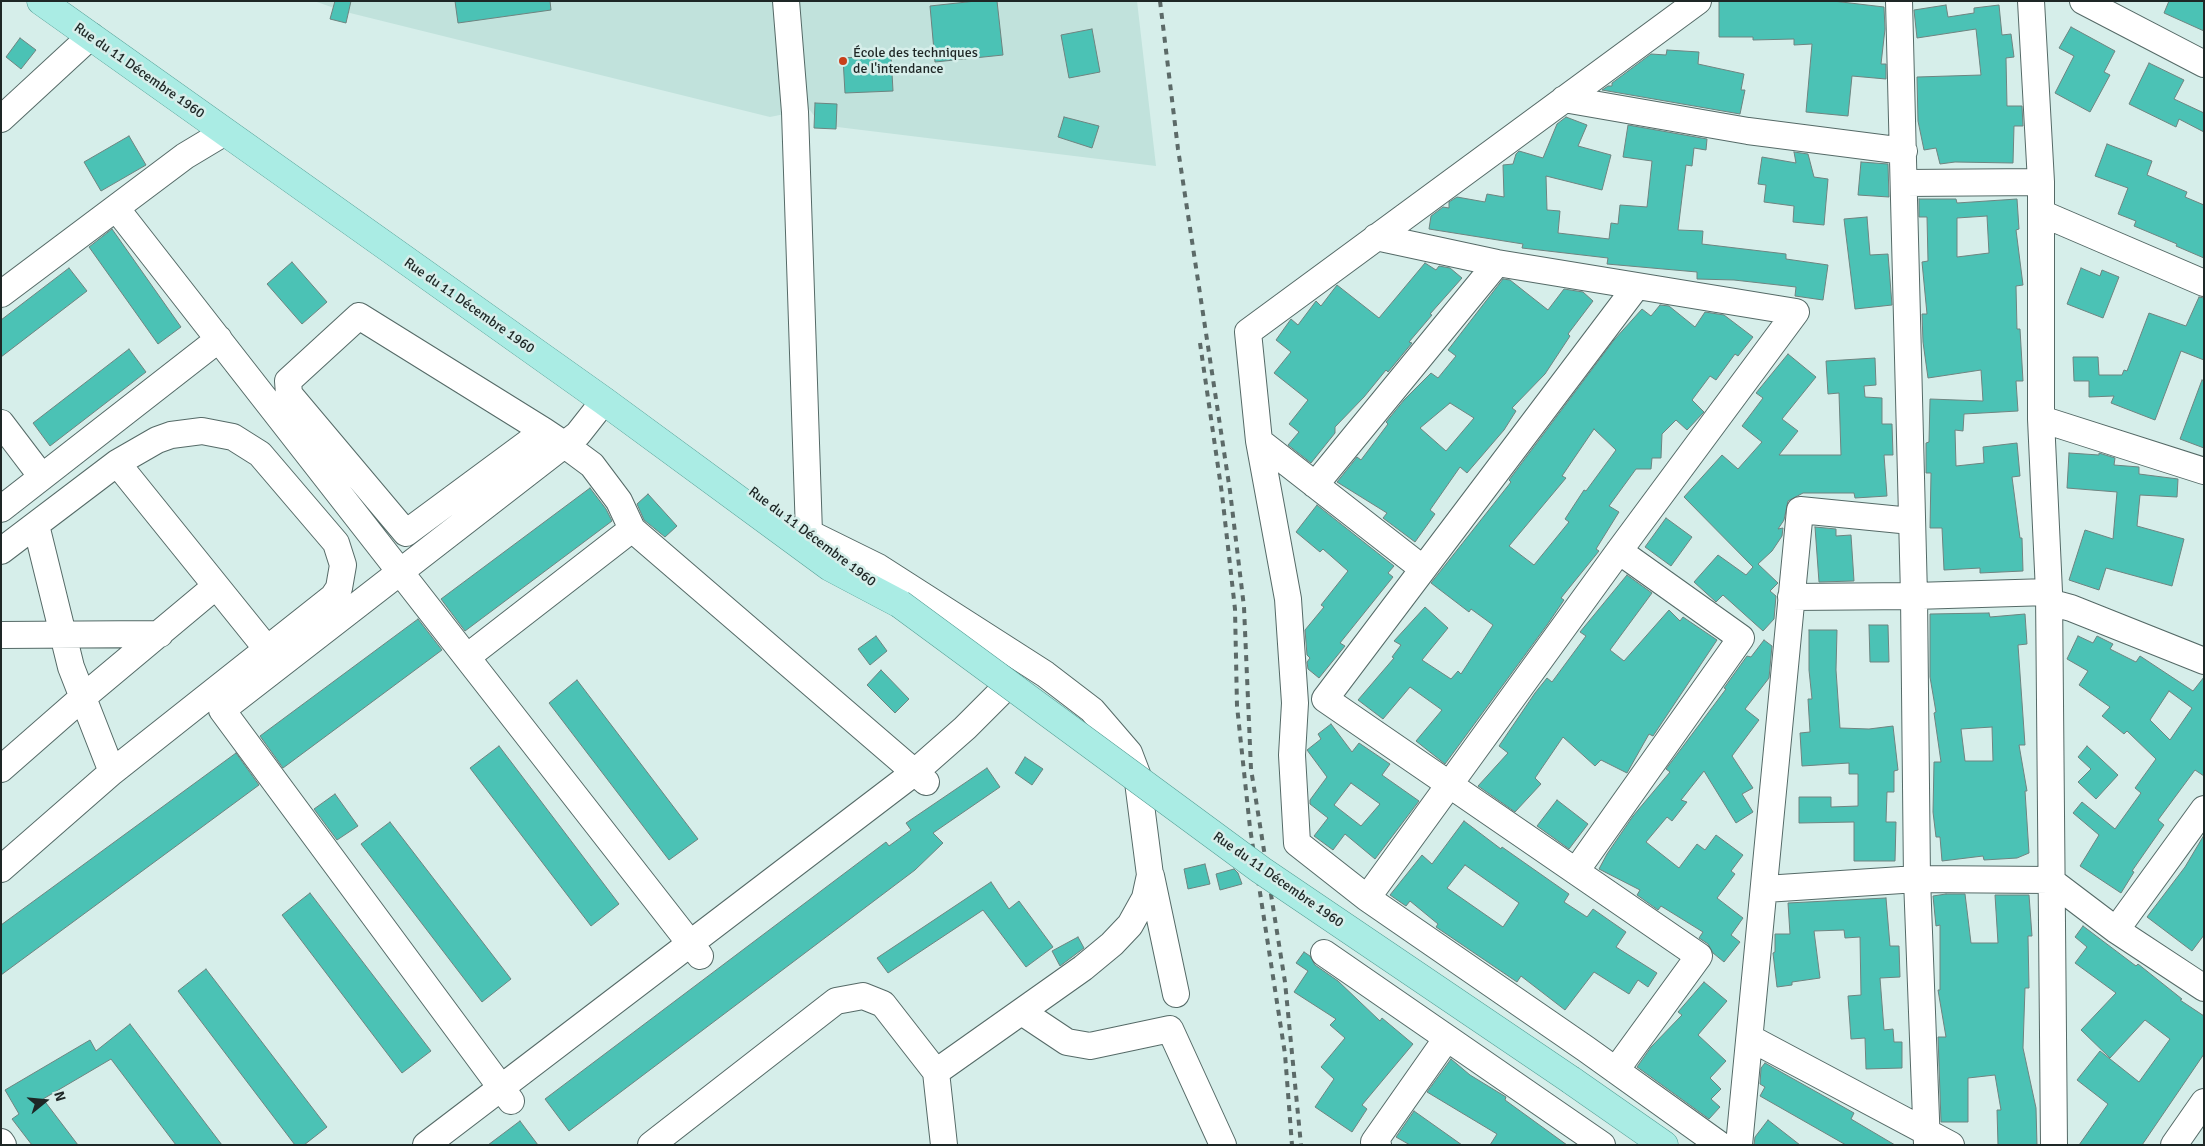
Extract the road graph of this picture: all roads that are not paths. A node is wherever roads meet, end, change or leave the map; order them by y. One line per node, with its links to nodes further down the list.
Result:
1 (41, 1): 9 (main road, Rue du 11 Décembre 1960)
2 (62, 1): 39 (main road, Rue du 11 Décembre 1960)
3 (786, 1): 39 (street)
4 (1698, 1): 11 (street)
5 (1899, 1): 14 (street)
6 (2026, 1): 7 (street)
7 (2032, 1): 15 (street)
8 (2083, 1): 10 (street)
9 (91, 36): 12 (street); 13 (main road, Rue du 11 Décembre 1960)
10 (2204, 64)
11 (1564, 99): 14 (street); 19 (street)
12 (1, 119)
13 (225, 132): 17 (street); 25 (main road, Rue du 11 Décembre 1960)
14 (1904, 150): 16 (street)
15 (2041, 182): 16 (street); 18 (street)
16 (1905, 183): 36 (street)
17 (116, 208): 23 (street); 24 (street)
18 (2041, 213): 21 (street); 26 (street)
19 (1376, 237): 20 (street); 29 (street)
20 (1497, 263): 22 (street); 34 (street)
21 (2204, 283)
22 (1636, 287): 41 (street); 43 (street)
23 (1, 294)
24 (219, 339): 33 (street); 44 (street)
25 (604, 401): 30 (street); 42 (main road, Rue du 11 Décembre 1960)
26 (2042, 419): 32 (street); 48 (street)
27 (1, 423): 33 (street)
28 (544, 431): 28 (street); 30 (street)
29 (1259, 441): 34 (street); 70 (street)
30 (565, 445): 38 (street); 44 (street)
31 (117, 463): 37 (street); 45 (street); 53 (street)
32 (2204, 471)
33 (42, 477): 35 (street)
34 (1315, 485): 43 (street)
35 (1, 509)
36 (1911, 521): 46 (street); 47 (street)
37 (36, 525): 40 (street); 52 (street)
38 (632, 528): 54 (street); 60 (street)
39 (809, 533): 49 (main road, Rue du 11 Décembre 1960); 62 (street)
40 (1, 551)
41 (1620, 551): 61 (street); 65 (street)
42 (830, 567): 49 (main road, Rue du 11 Décembre 1960); 57 (street)
43 (1422, 568): 61 (street)
44 (401, 572): 54 (street); 81 (street)
45 (216, 586): 50 (street); 53 (street)
46 (1914, 596): 47 (street); 48 (street); 67 (street)
47 (1791, 597): 69 (street)
48 (2048, 597): 55 (street); 68 (street)
49 (900, 604): 91 (main road, Rue du 11 Décembre 1960, bridge)
50 (160, 634): 52 (street); 56 (street)
51 (1, 635): 52 (street)
52 (61, 635): 56 (street)
53 (267, 649): 59 (street)
54 (467, 658): 72 (street)
55 (2204, 661)
56 (82, 698): 58 (street); 59 (street)
57 (1006, 698): 60 (street); 62 (street)
58 (1, 769)
59 (112, 772): 64 (street)
60 (920, 777): 72 (street)
61 (1450, 786): 65 (street); 70 (street)
62 (1140, 794): 66 (street)
63 (2204, 809): 71 (street)
64 (1, 869)
65 (1576, 870): 79 (street)
66 (1150, 876): 75 (street); 76 (street)
67 (1917, 879): 68 (street); 69 (street); 83 (street)
68 (2050, 880): 71 (street); 95 (street)
69 (1765, 888): 78 (street)
70 (1367, 898): 79 (street)
71 (2116, 930): 74 (street)
72 (695, 950): 81 (street)
73 (1324, 953): 77 (street)
74 (2204, 988)
75 (1176, 994)
76 (1022, 1012): 80 (street); 88 (street)
77 (1447, 1038): 89 (street); 90 (street)
78 (1750, 1038): 83 (street); 93 (street)
79 (1616, 1070): 92 (street)
80 (936, 1072): 86 (street); 87 (street)
81 (506, 1094): 84 (street); 85 (street)
82 (2204, 1102): 96 (street)
83 (1927, 1138): 94 (street)
84 (426, 1145)
85 (454, 1145)
86 (651, 1145)
87 (944, 1145)
88 (1223, 1145)
89 (1378, 1145)
90 (1602, 1145)
91 (1664, 1145)
92 (1720, 1145)
93 (1740, 1145)
94 (1951, 1145)
95 (2054, 1145)
96 (2174, 1145)

